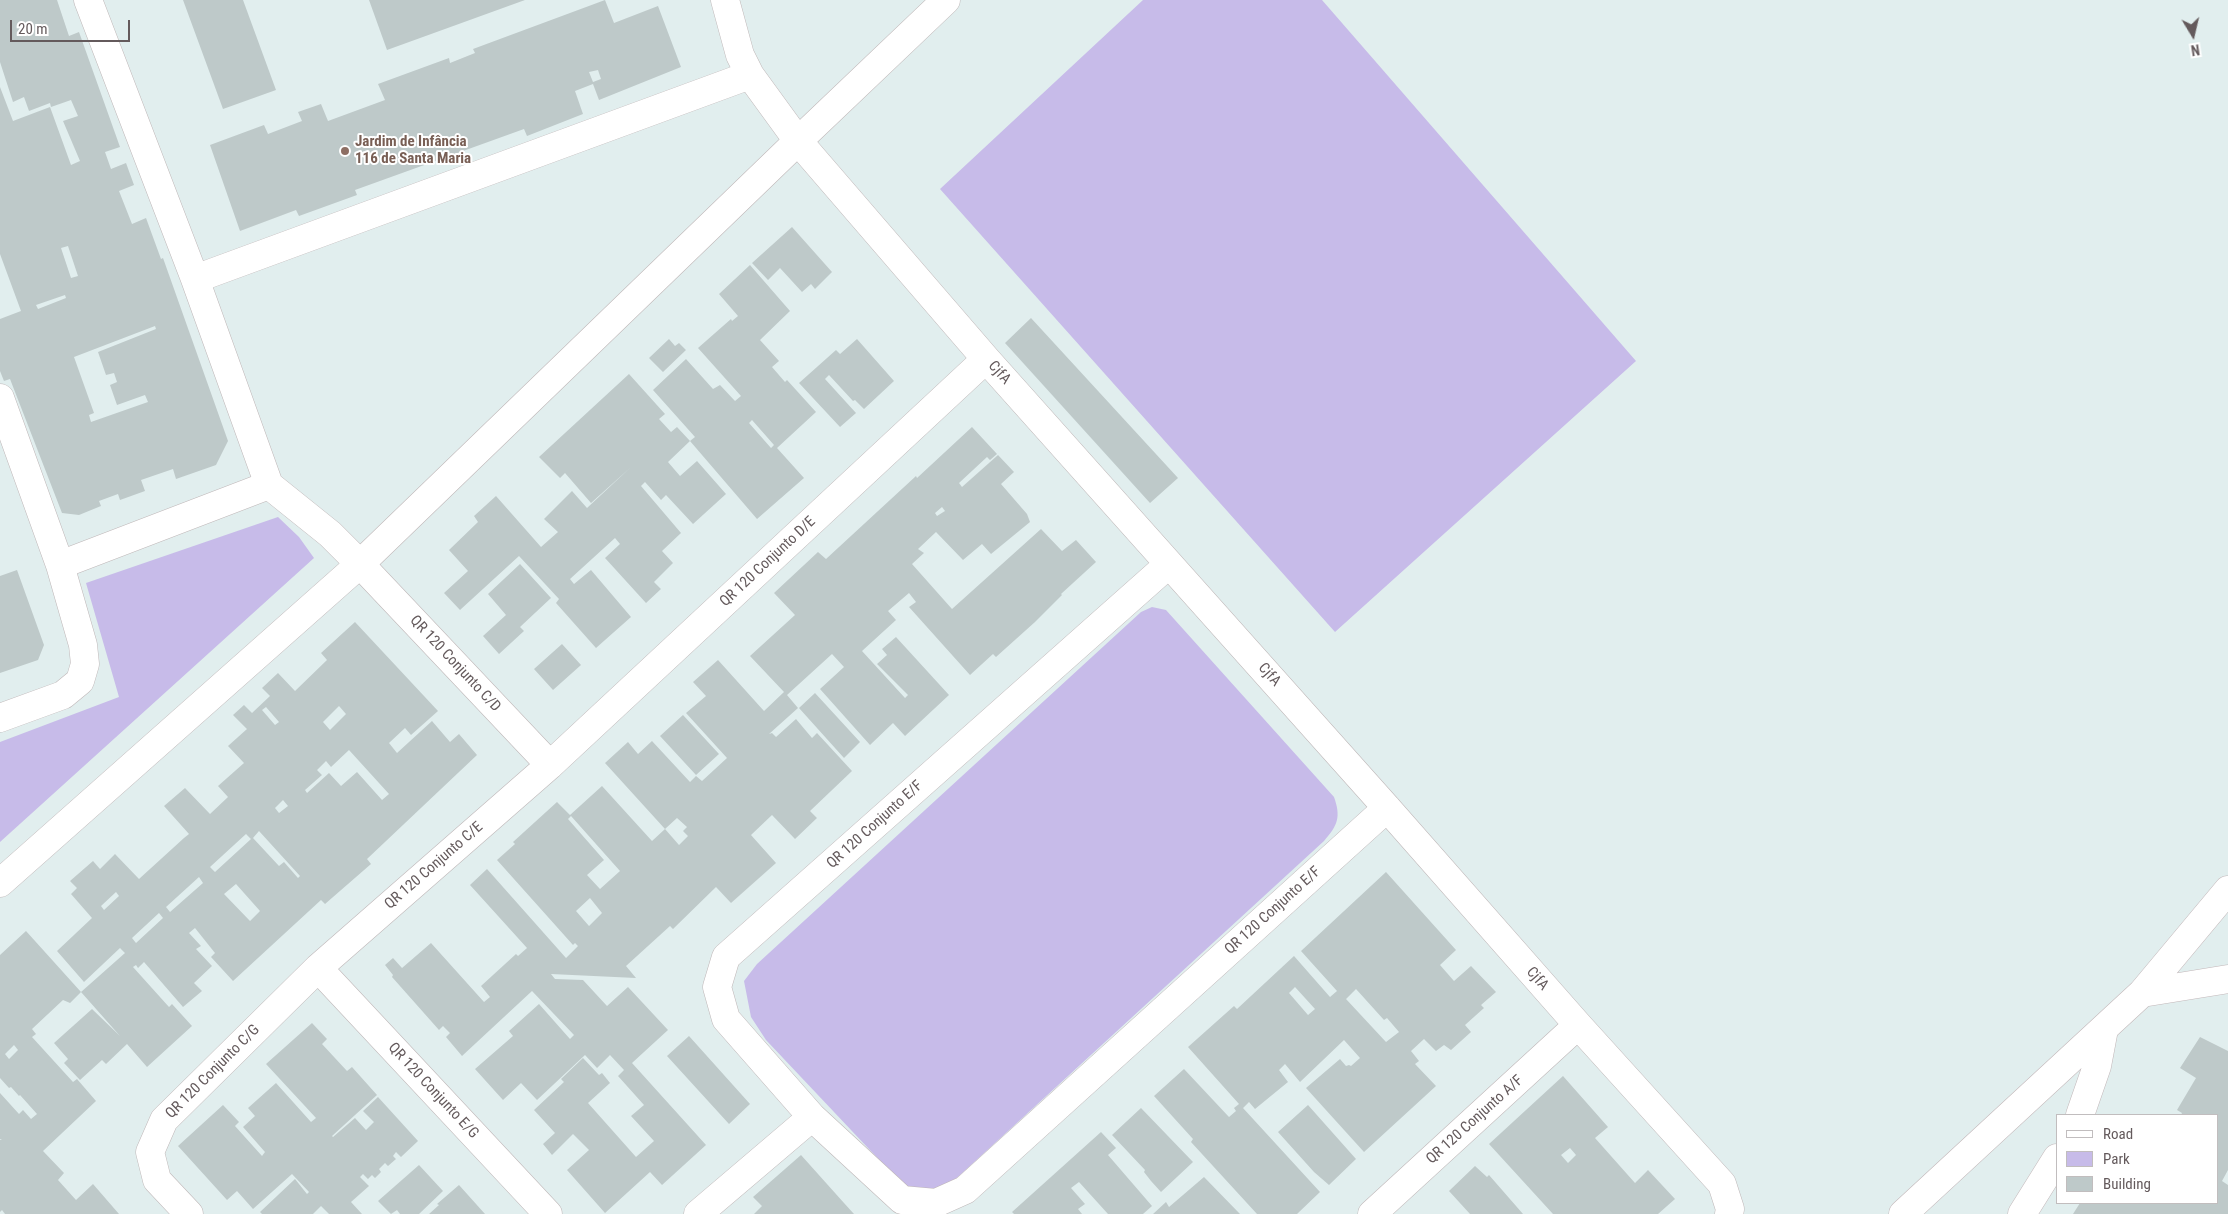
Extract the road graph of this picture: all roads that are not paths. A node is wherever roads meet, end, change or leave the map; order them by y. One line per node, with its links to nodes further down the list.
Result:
1 (88, 0): 6 (street)
2 (725, 0): 4 (street, CjfA)
3 (946, 0): 5 (street)
4 (750, 75): 5 (street, CjfA); 6 (street)
5 (798, 141): 7 (street, CjfA); 10 (street)
6 (195, 279): 9 (street)
7 (986, 360): 11 (street, CjfA); 14 (street, QR 120 Conjunto D/E)
8 (0, 398): 12 (street)
9 (269, 485): 10 (street, QR 120 Conjunto C/D); 12 (street)
10 (360, 564): 14 (street, QR 120 Conjunto C/D); 16 (street)
11 (1169, 564): 15 (street, CjfA); 24 (street, QR 120 Conjunto E/F)
12 (60, 565): 13 (street)
13 (0, 718)
14 (550, 765): 18 (street, QR 120 Conjunto C/E)
15 (1387, 808): 21 (street, CjfA); 24 (street, QR 120 Conjunto E/F)
16 (0, 882)
17 (2228, 890): 20 (street)
18 (318, 968): 26 (street, QR 120 Conjunto C/G); 27 (street, QR 120 Conjunto E/G)
19 (2228, 979): 20 (street)
20 (2142, 993): 22 (street)
21 (1578, 1026): 29 (street, QR 120 Conjunto A/F); 30 (street, CjfA)
22 (2104, 1029): 23 (street); 31 (street)
23 (2080, 1114)
24 (812, 1116): 28 (street)
25 (2056, 1160): 32 (street)
26 (188, 1214)
27 (548, 1214)
28 (698, 1214)
29 (1372, 1214)
30 (1729, 1214)
31 (1903, 1214)
32 (2022, 1214)

